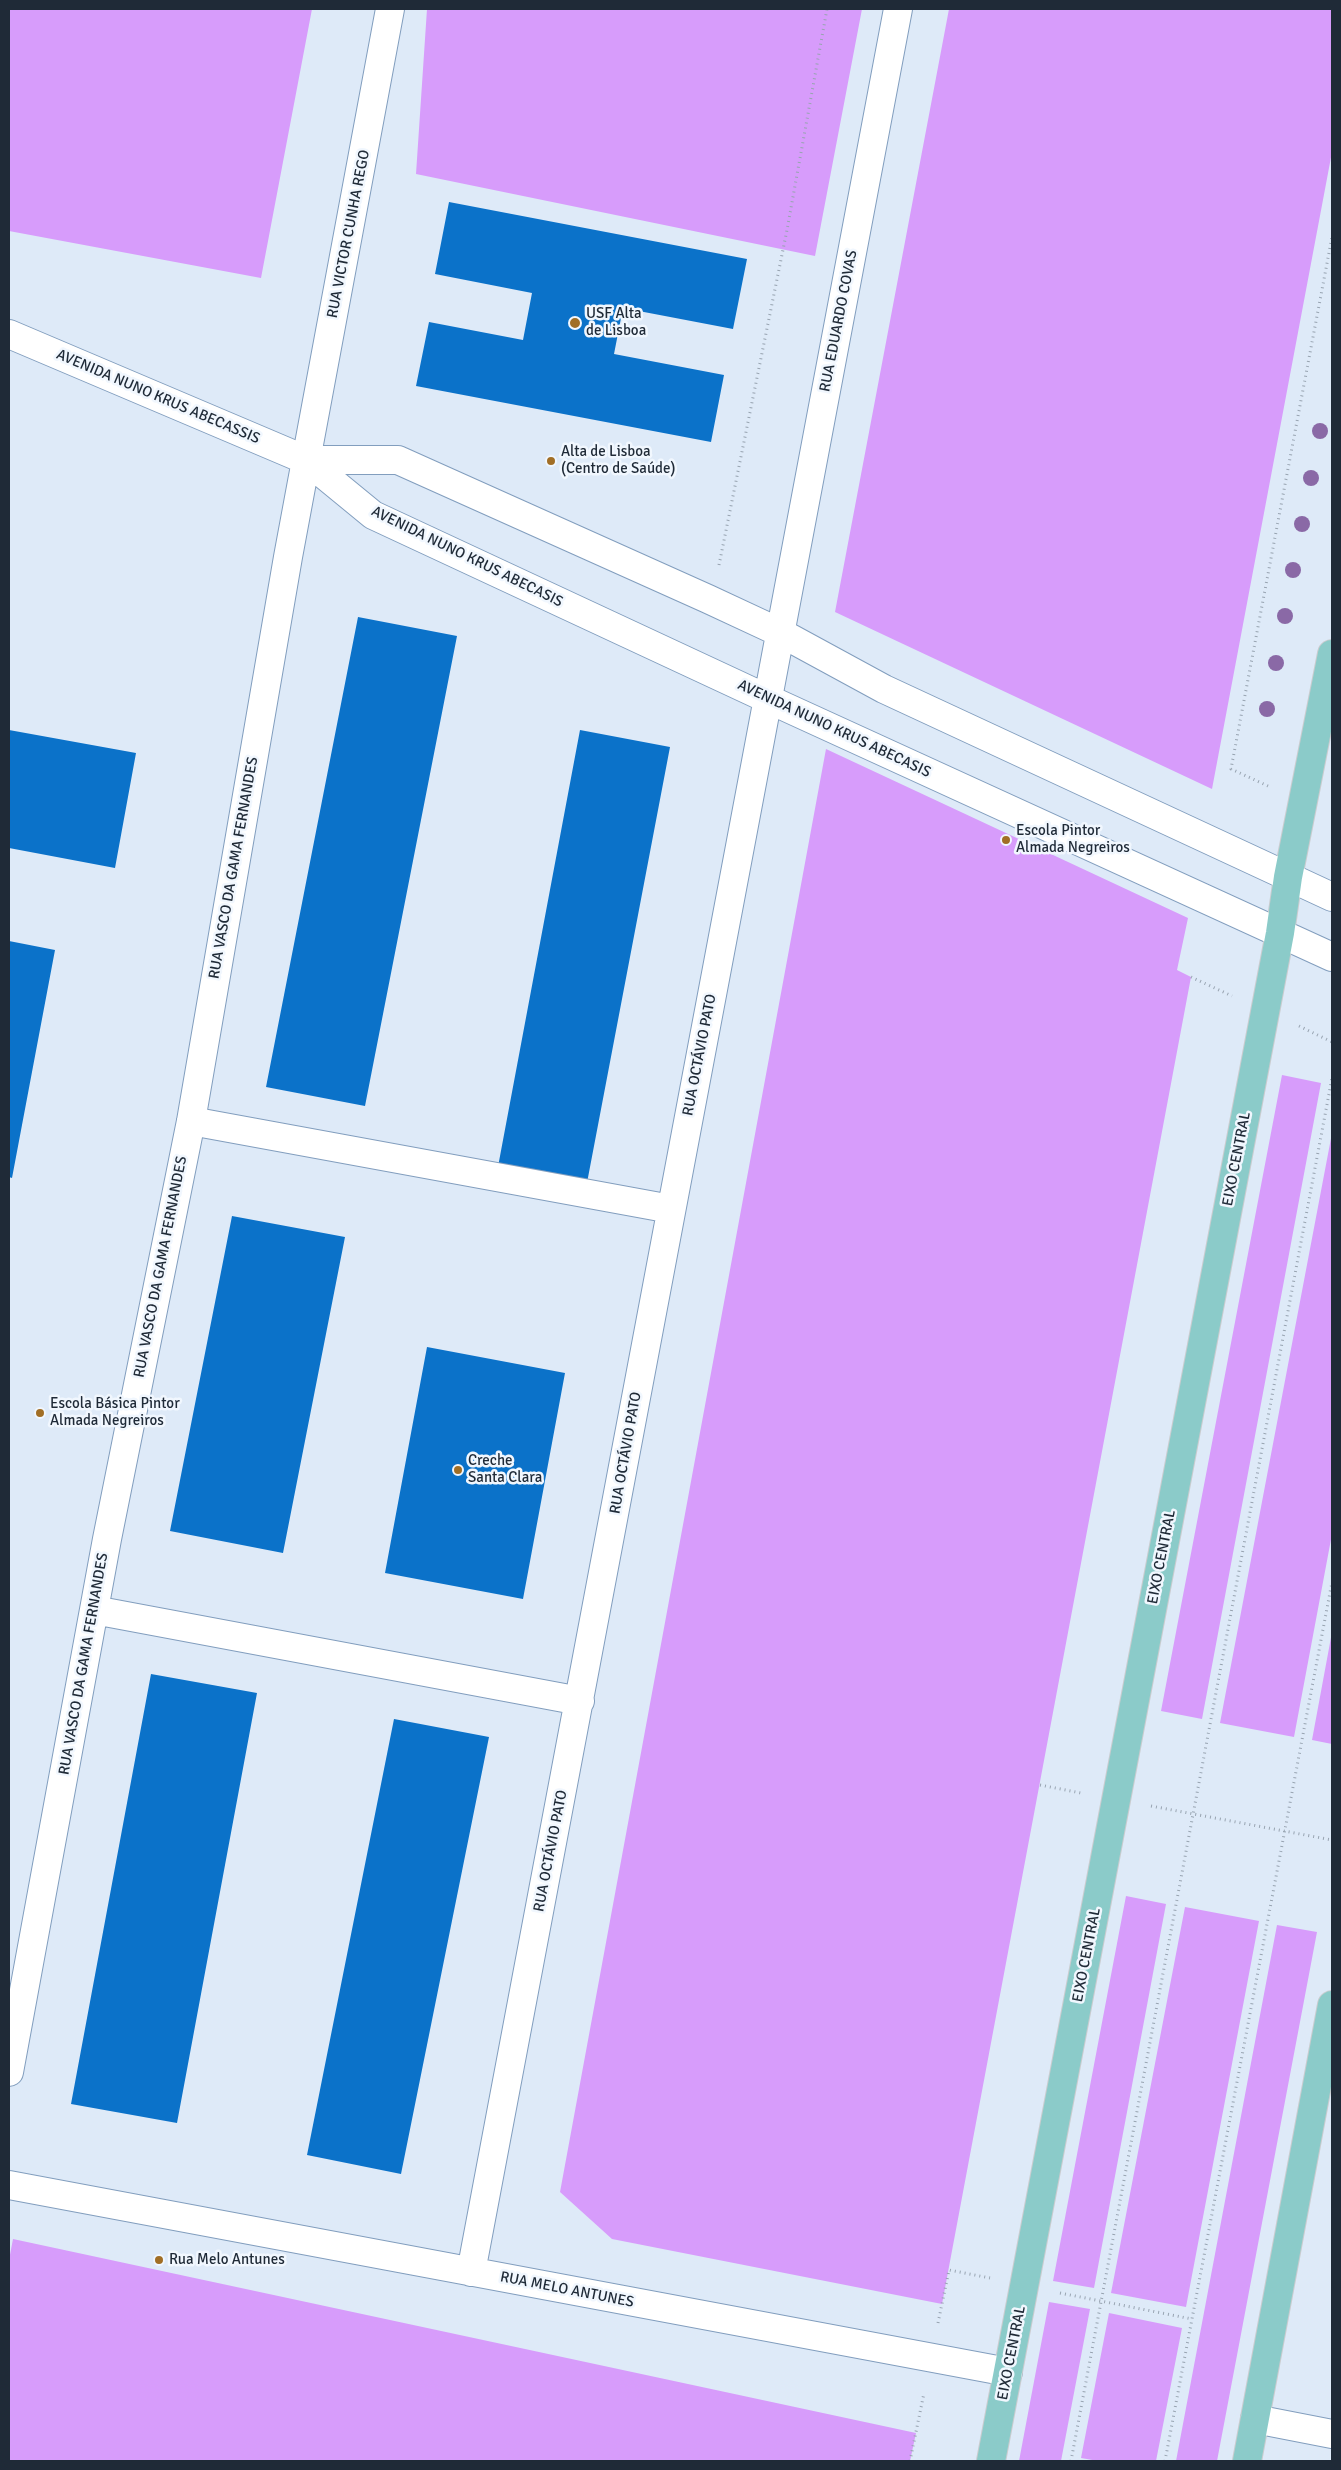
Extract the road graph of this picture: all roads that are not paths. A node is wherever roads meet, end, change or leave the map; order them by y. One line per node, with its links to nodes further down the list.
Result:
1 (390, 9): 4 (street, RUA VICTOR CUNHA REGO)
2 (898, 9): 5 (street, RUA EDUARDO COVAS)
3 (9, 334): 4 (street, AVENIDA NUNO KRUS ABECASSIS)
4 (306, 460): 5 (street); 7 (street, AVENIDA NUNO KRUS ABECASIS); 12 (street, RUA VASCO DA GAMA FERNANDES)
5 (781, 633): 7 (street, RUA OCTÁVIO PATO); 8 (street)
6 (1332, 654): 8 (main road, EIXO CENTRAL)
7 (768, 699): 10 (street, AVENIDA NUNO KRUS ABECASIS); 13 (street, RUA OCTÁVIO PATO)
8 (1288, 877): 9 (street); 10 (main road, EIXO CENTRAL)
9 (1332, 898)
10 (1280, 933): 11 (street, AVENIDA NUNO KRUS ABECASIS); 20 (main road, EIXO CENTRAL)
11 (1332, 957)
12 (190, 1121): 13 (street); 14 (street, RUA VASCO DA GAMA FERNANDES)
13 (671, 1209): 15 (street, RUA OCTÁVIO PATO)
14 (94, 1610): 15 (street); 17 (street, RUA VASCO DA GAMA FERNANDES)
15 (580, 1701): 19 (street, RUA OCTÁVIO PATO)
16 (1332, 2004): 21 (main road)
17 (9, 2072)
18 (9, 2185): 19 (street, RUA MELO ANTUNES)
19 (471, 2272): 20 (street, RUA MELO ANTUNES)
20 (1008, 2372): 23 (main road, EIXO CENTRAL)
21 (1255, 2419): 22 (street); 24 (main road)
22 (1332, 2434)
23 (991, 2461)
24 (1247, 2461)

